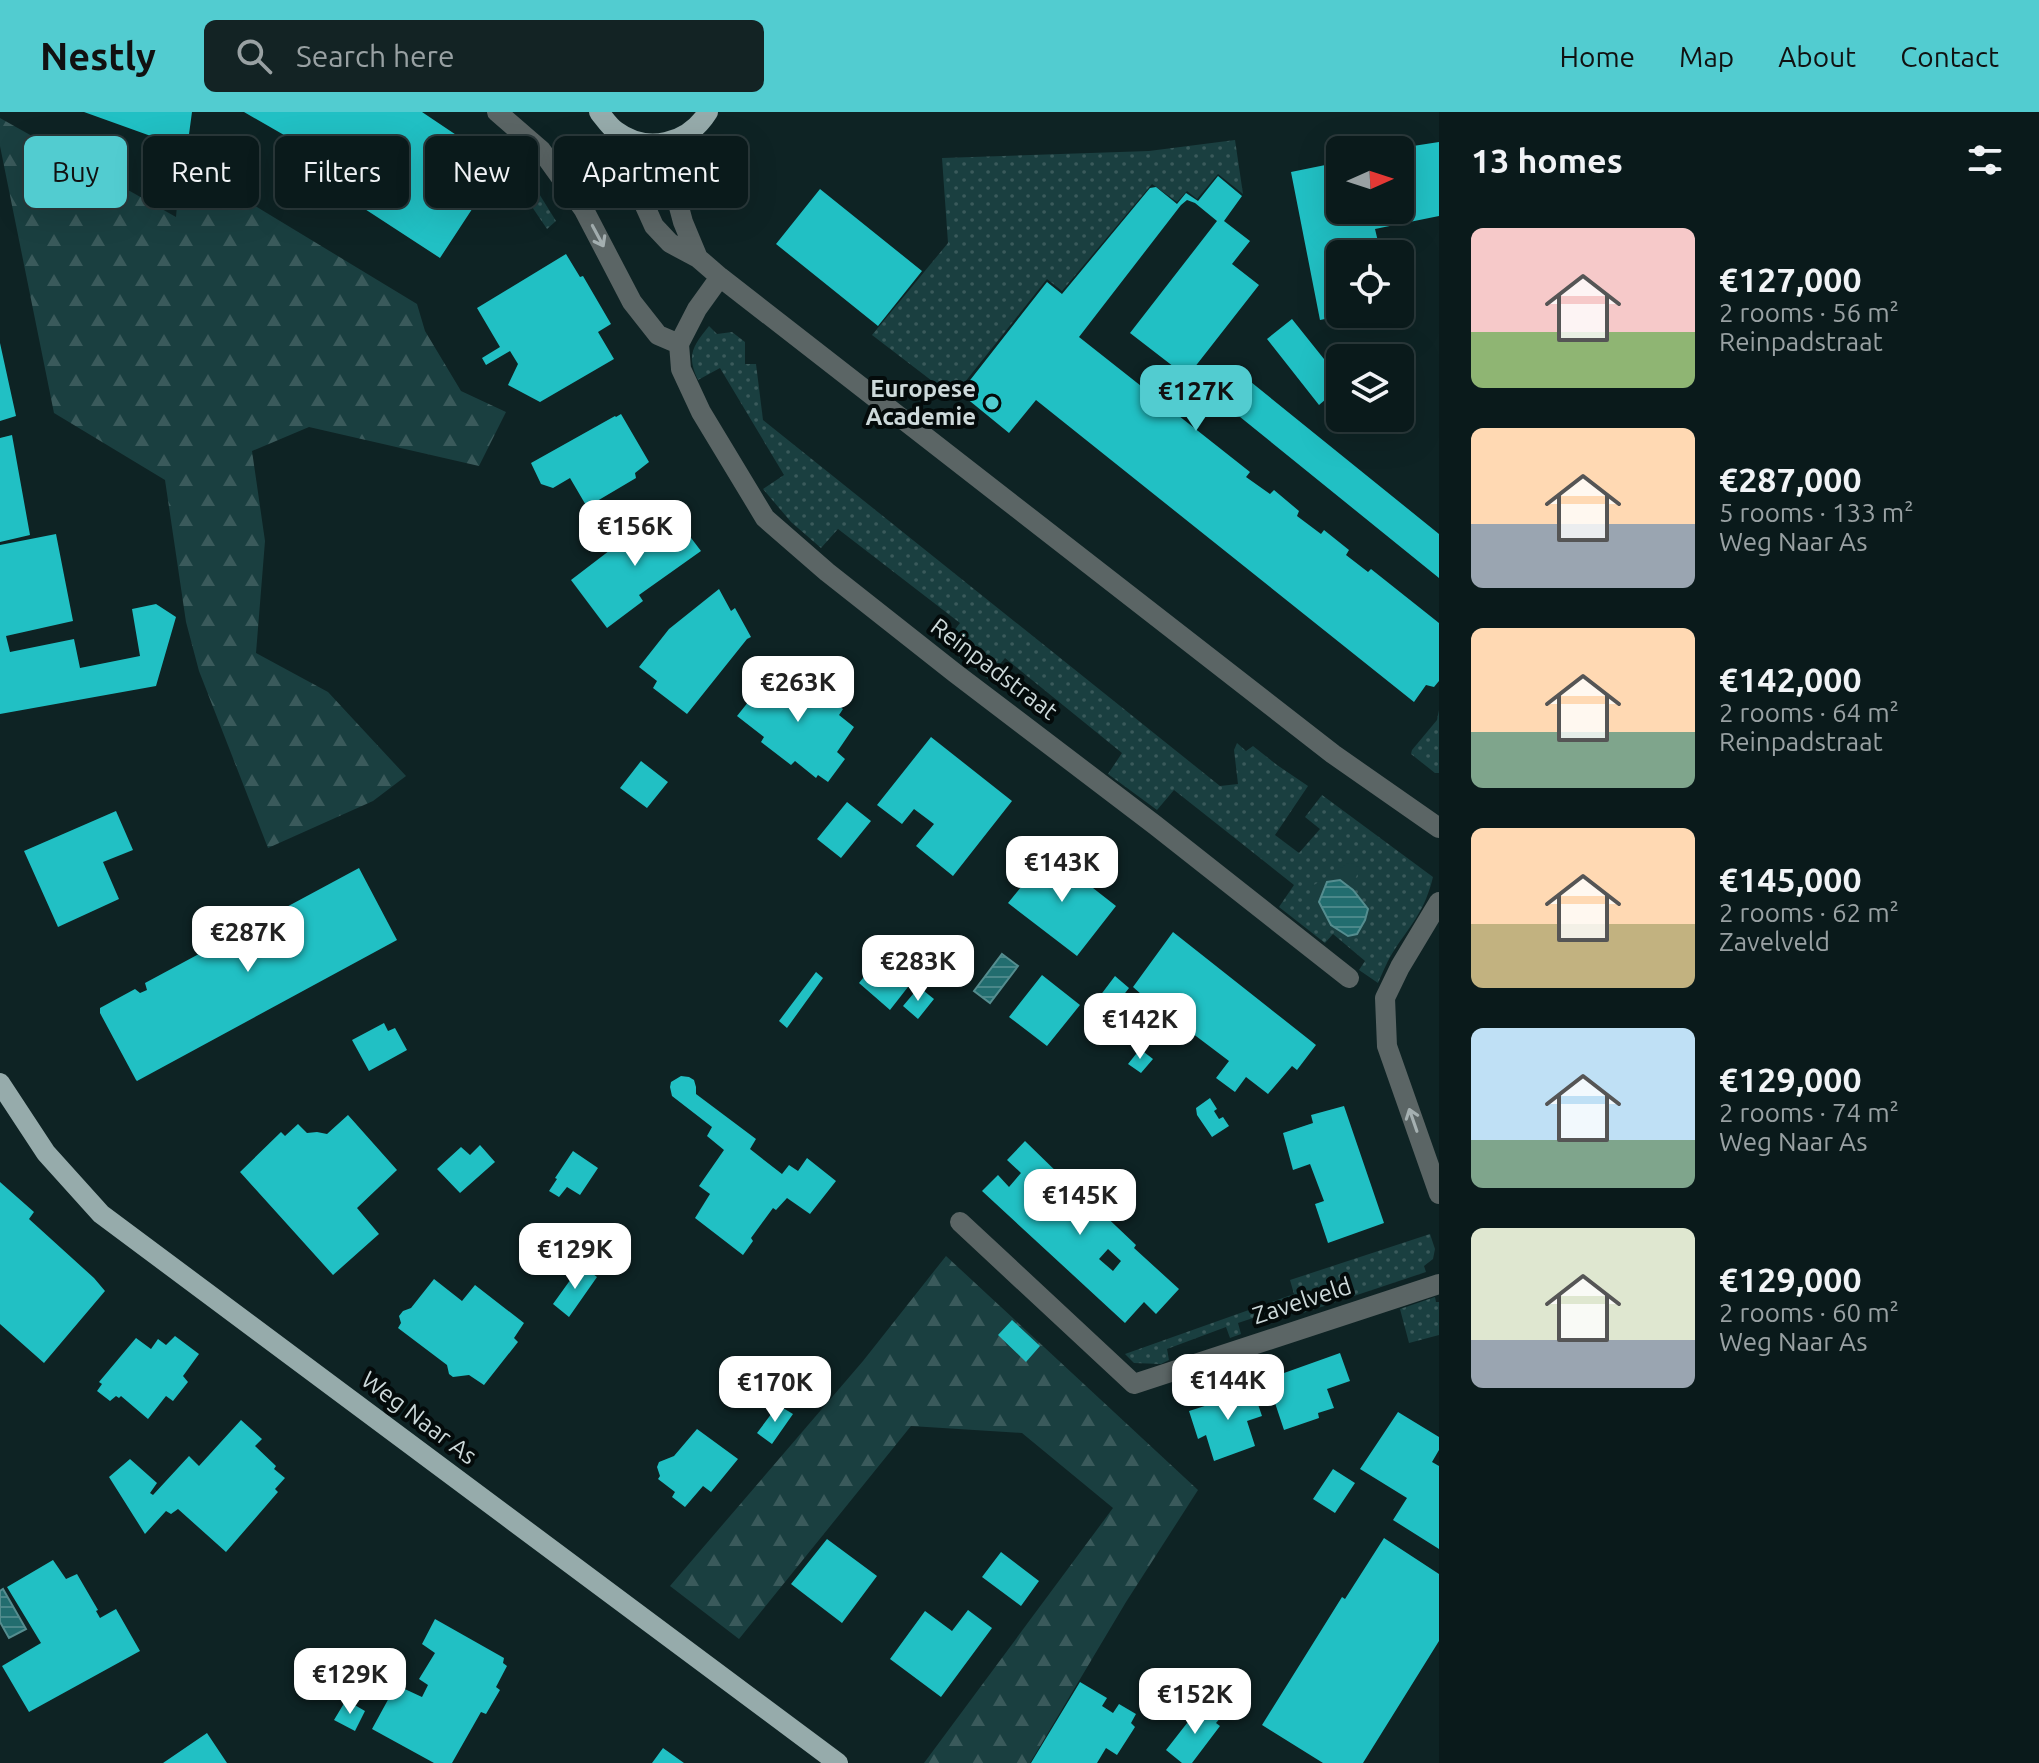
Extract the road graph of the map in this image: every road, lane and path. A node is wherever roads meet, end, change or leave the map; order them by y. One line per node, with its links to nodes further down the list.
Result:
1 (497, 112): 10 (street, one-way to 10)
2 (599, 112): 4 (main road)
3 (708, 112): 5 (main road)
4 (625, 136)
5 (686, 136)
6 (646, 208): 8 (street)
7 (679, 208): 8 (street)
8 (698, 258): 9 (street)
9 (720, 277): 10 (street); 11 (street)
10 (679, 344): 13 (street, Reinpadstraat)
11 (1439, 828)
12 (1439, 902): 15 (street, one-way to 12)
13 (1349, 978)
14 (0, 1083): 18 (main road, Weg Naar As)
15 (1439, 1194)
16 (960, 1222): 17 (street, Zavelveld)
17 (1439, 1284)
18 (838, 1763)

